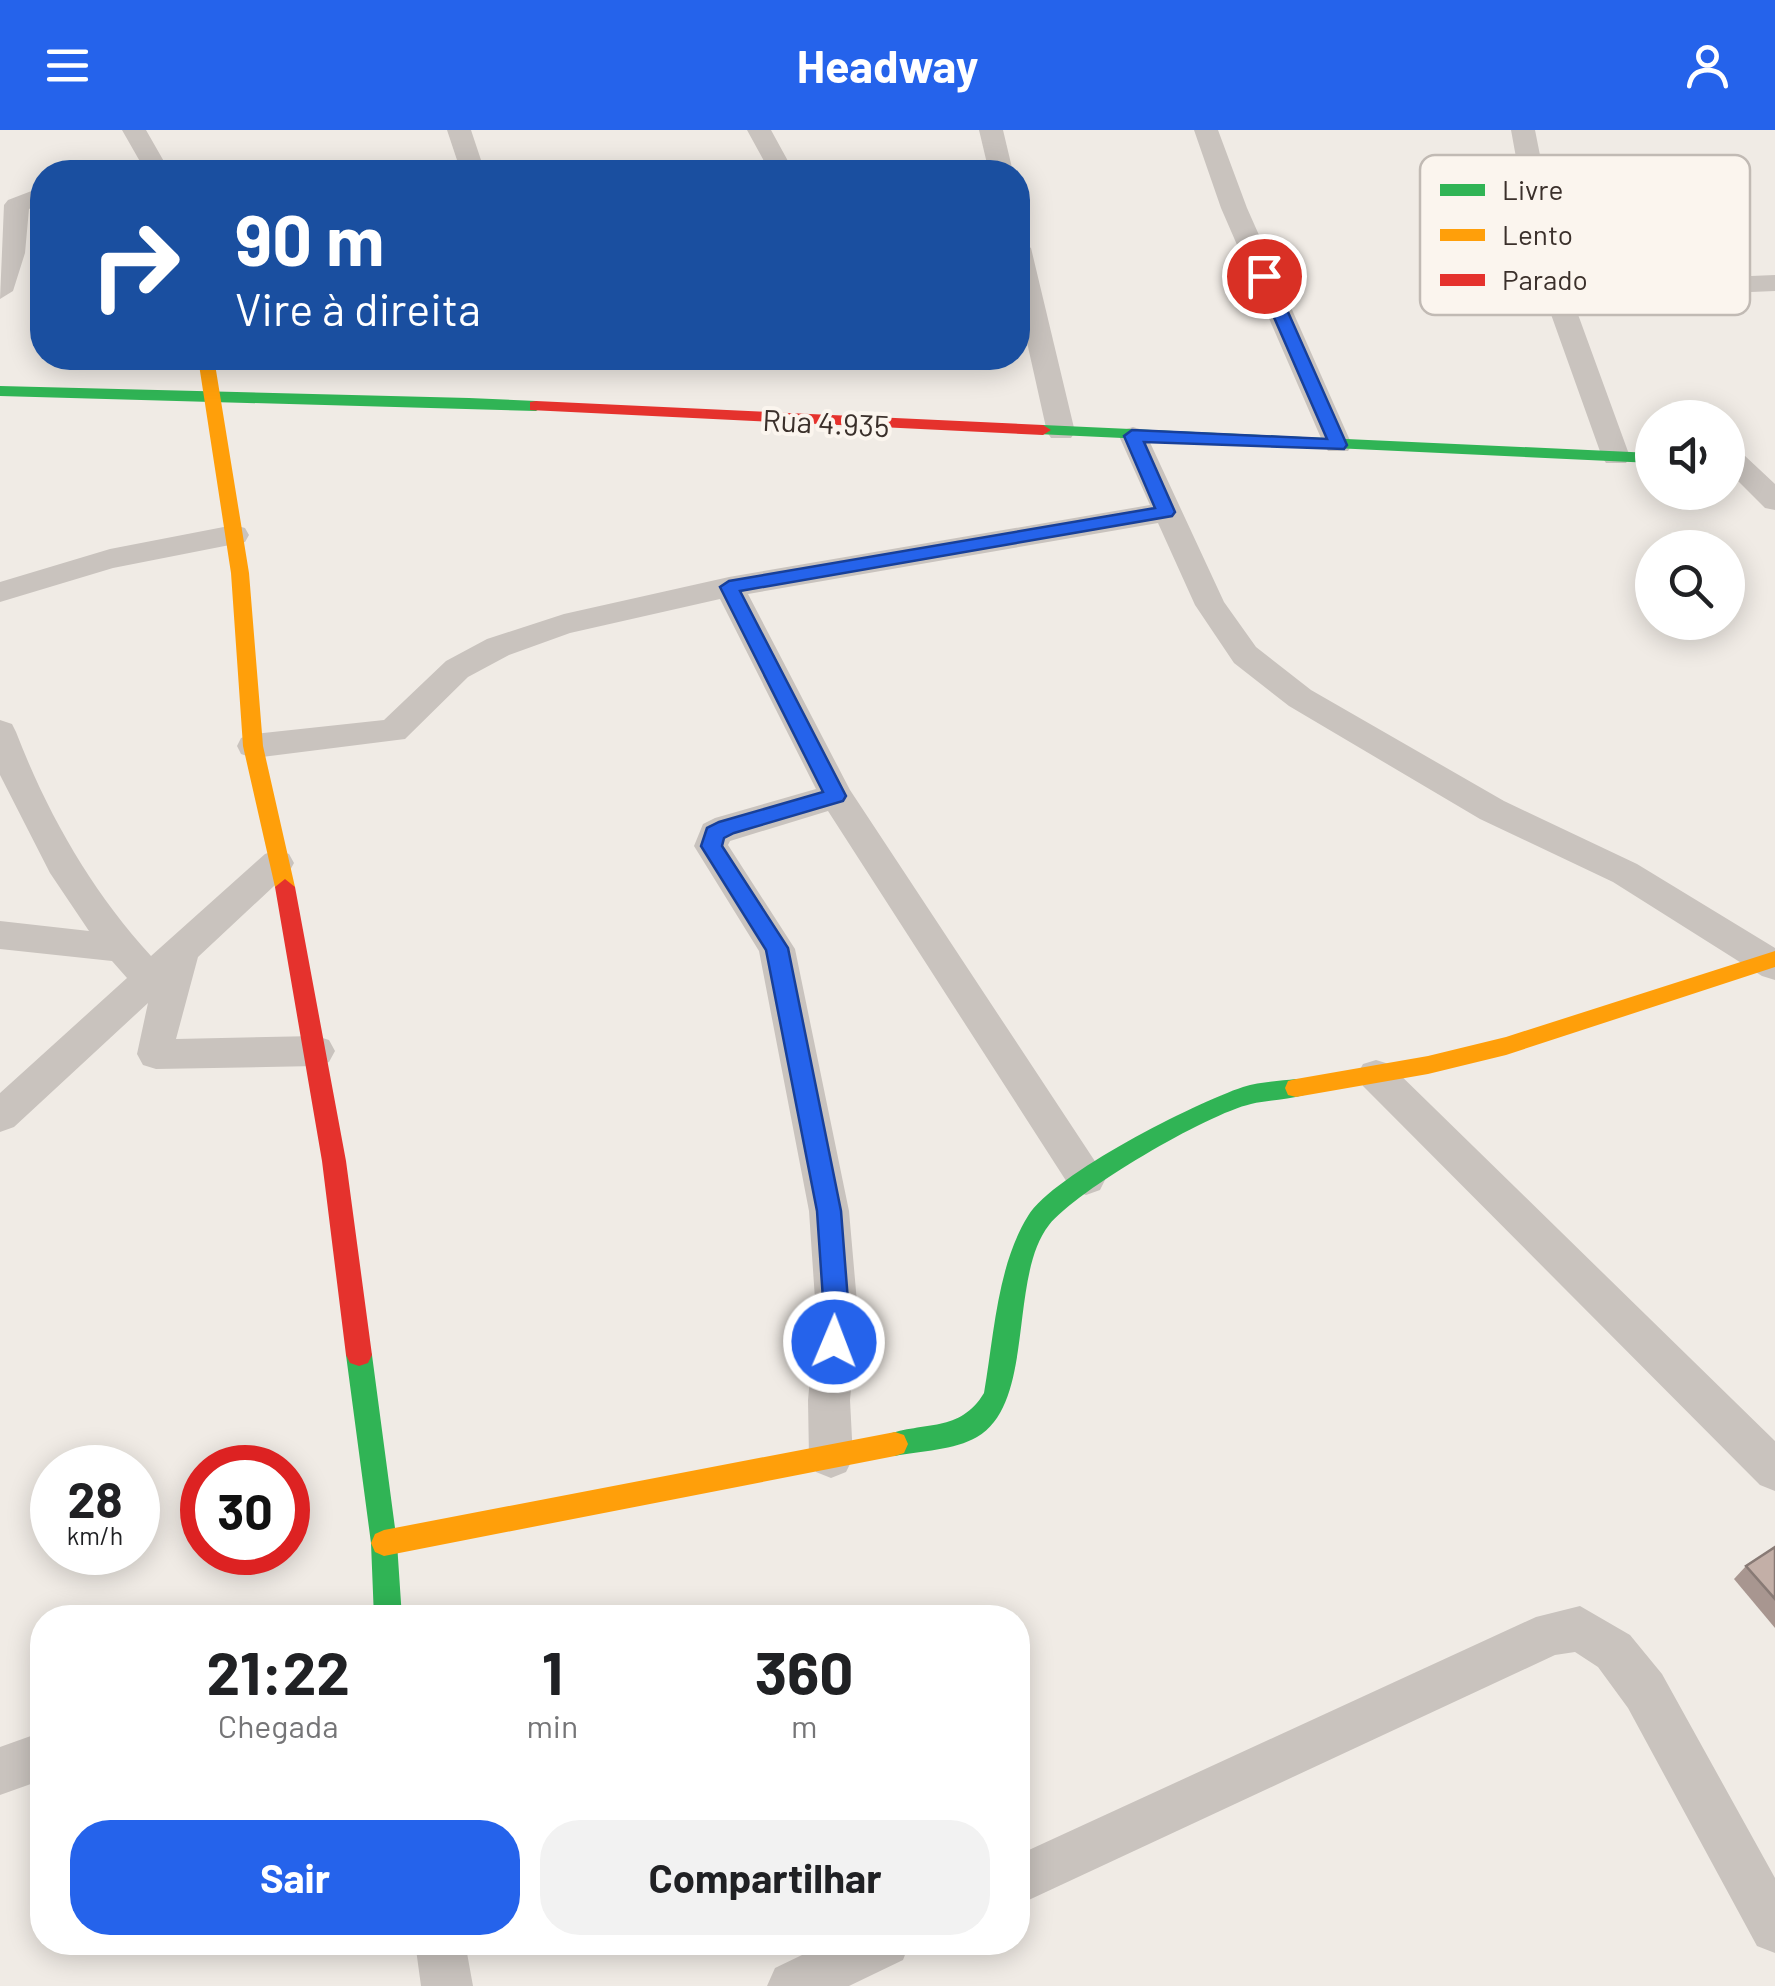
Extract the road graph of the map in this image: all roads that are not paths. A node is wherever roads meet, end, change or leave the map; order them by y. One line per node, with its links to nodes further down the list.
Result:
1 (134, 130): 8 (street)
2 (459, 130): 9 (street)
3 (760, 130): 10 (street)
4 (991, 130): 11 (street)
5 (1206, 130): 23 (street)
6 (1523, 130): 7 (street)
7 (1528, 155)
8 (147, 160)
9 (469, 160)
10 (776, 160)
11 (997, 160)
12 (30, 199): 15 (street)
13 (1775, 282): 14 (street)
14 (1750, 283)
15 (0, 290)
16 (1030, 299): 21 (street)
17 (1564, 315): 24 (street)
18 (208, 370): 20 (street)
19 (0, 392): 20 (street, Rua 4.935)
20 (212, 398): 21 (street, Rua 4.935); 31 (street)
21 (1061, 432): 22 (street, Rua 4.935)
22 (1132, 436): 23 (street, Rua 4.935); 30 (street)
23 (1338, 445): 24 (street, Rua 4.935)
24 (1616, 457): 25 (street, Rua 4.935)
25 (1635, 458)
26 (1745, 461): 27 (street)
27 (1775, 462)
28 (1745, 473): 29 (street)
29 (1775, 501)
30 (1166, 512): 32 (street); 41 (street)
31 (234, 536): 33 (street); 35 (street)
32 (729, 587): 35 (street); 36 (street)
33 (0, 592)
34 (0, 732): 39 (street)
35 (254, 746): 37 (street)
36 (836, 796): 46 (street); 47 (street)
37 (277, 863): 40 (street); 43 (street)
38 (0, 936): 39 (street)
39 (120, 948): 42 (street)
40 (181, 952): 42 (street); 43 (street)
41 (1772, 962): 44 (street)
42 (151, 980): 45 (street)
43 (316, 1052): 49 (street)
44 (1376, 1075): 46 (street); 48 (street)
45 (0, 1116)
46 (1086, 1178): 47 (street)
47 (831, 1458): 49 (street)
48 (1775, 1471)
49 (384, 1544): 50 (street)
50 (387, 1605)
51 (30, 1760): 52 (street)
52 (0, 1771)
53 (1030, 1874): 54 (street)
54 (1775, 1928)
55 (442, 1955): 57 (street)
56 (858, 1955): 58 (street)
57 (447, 1986)
58 (793, 1986)

